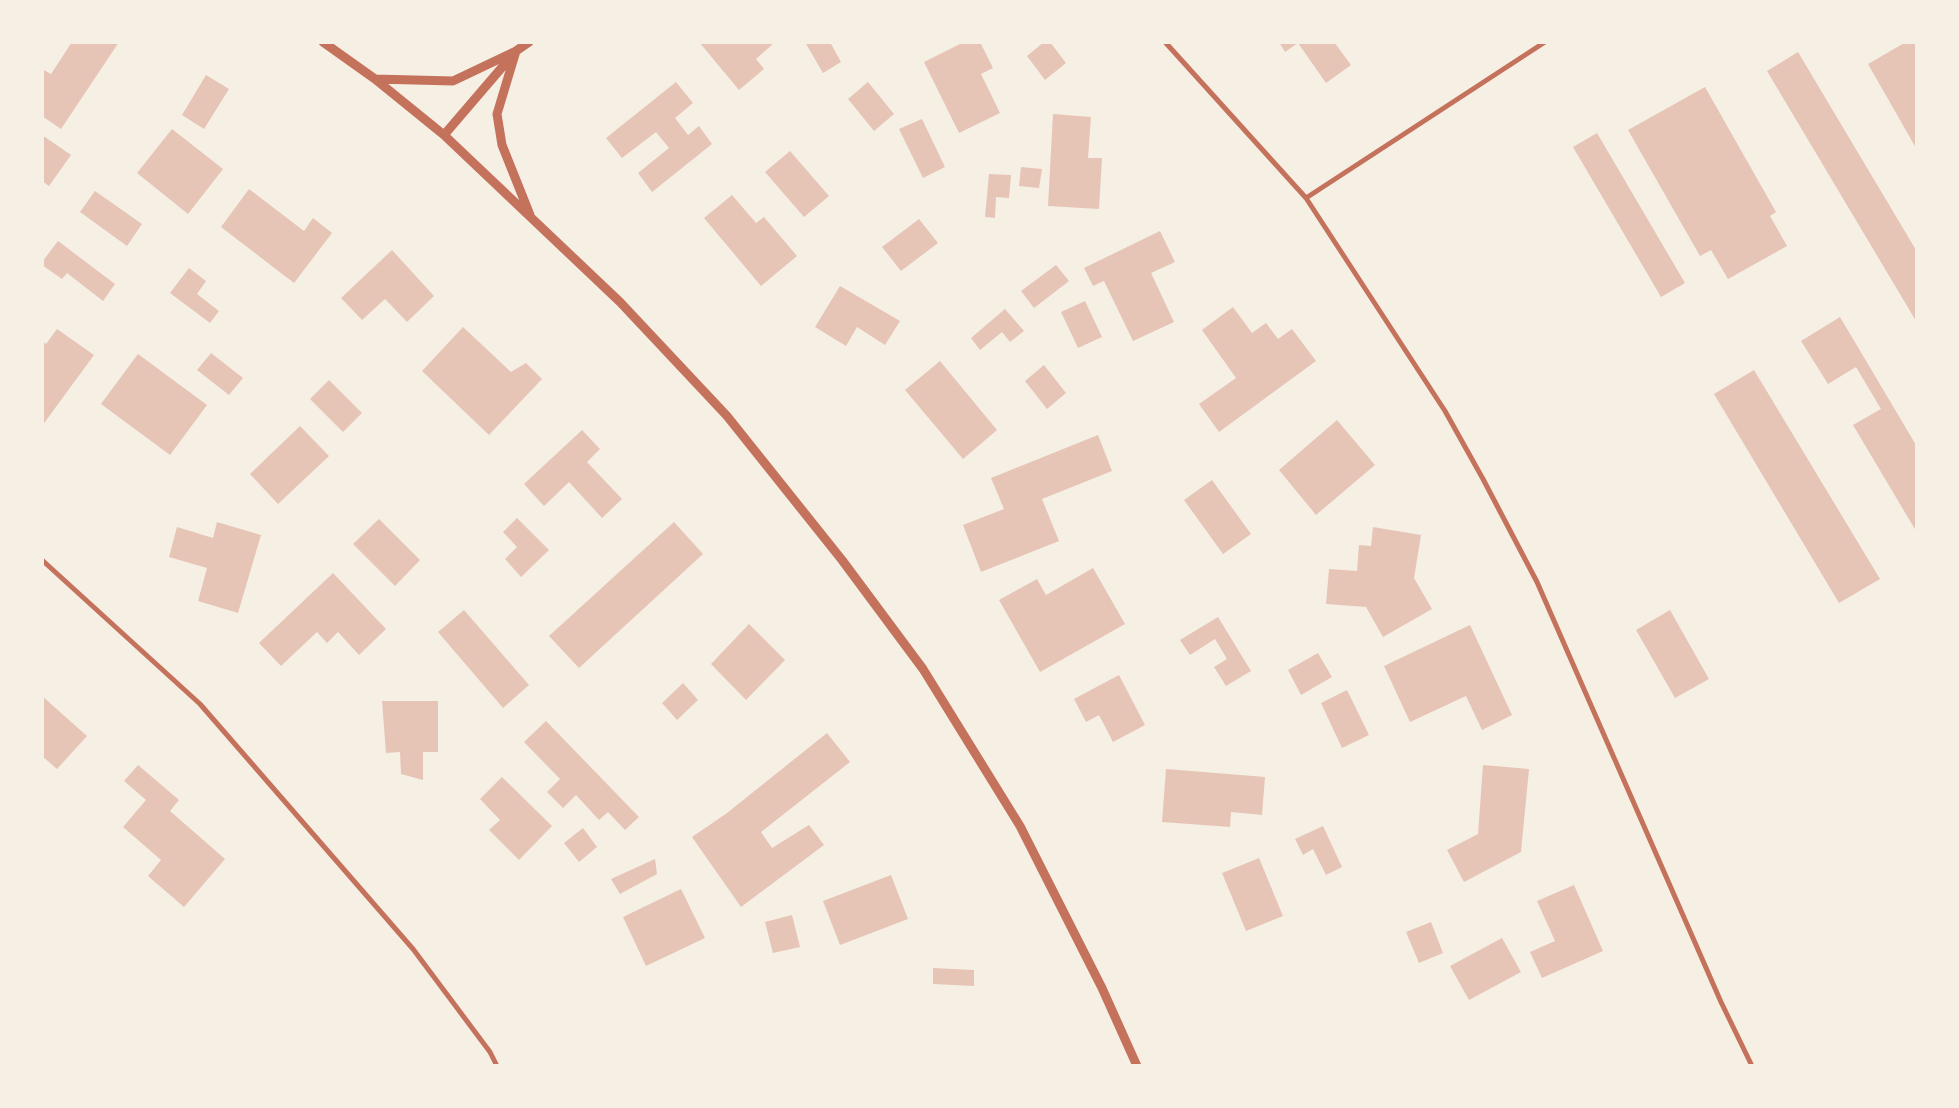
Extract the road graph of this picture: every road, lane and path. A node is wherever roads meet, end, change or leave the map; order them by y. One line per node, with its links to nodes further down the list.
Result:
1 (323, 42): 6 (street)
2 (529, 42): 5 (street)
3 (1165, 42): 8 (street)
4 (1546, 42): 8 (street)
5 (516, 52): 6 (street); 7 (street); 9 (street)
6 (375, 79): 7 (street)
7 (444, 135): 9 (street)
8 (1306, 198): 13 (street)
9 (530, 217): 12 (street)
10 (42, 560): 11 (street)
11 (497, 1066)
12 (1138, 1066)
13 (1752, 1066)

